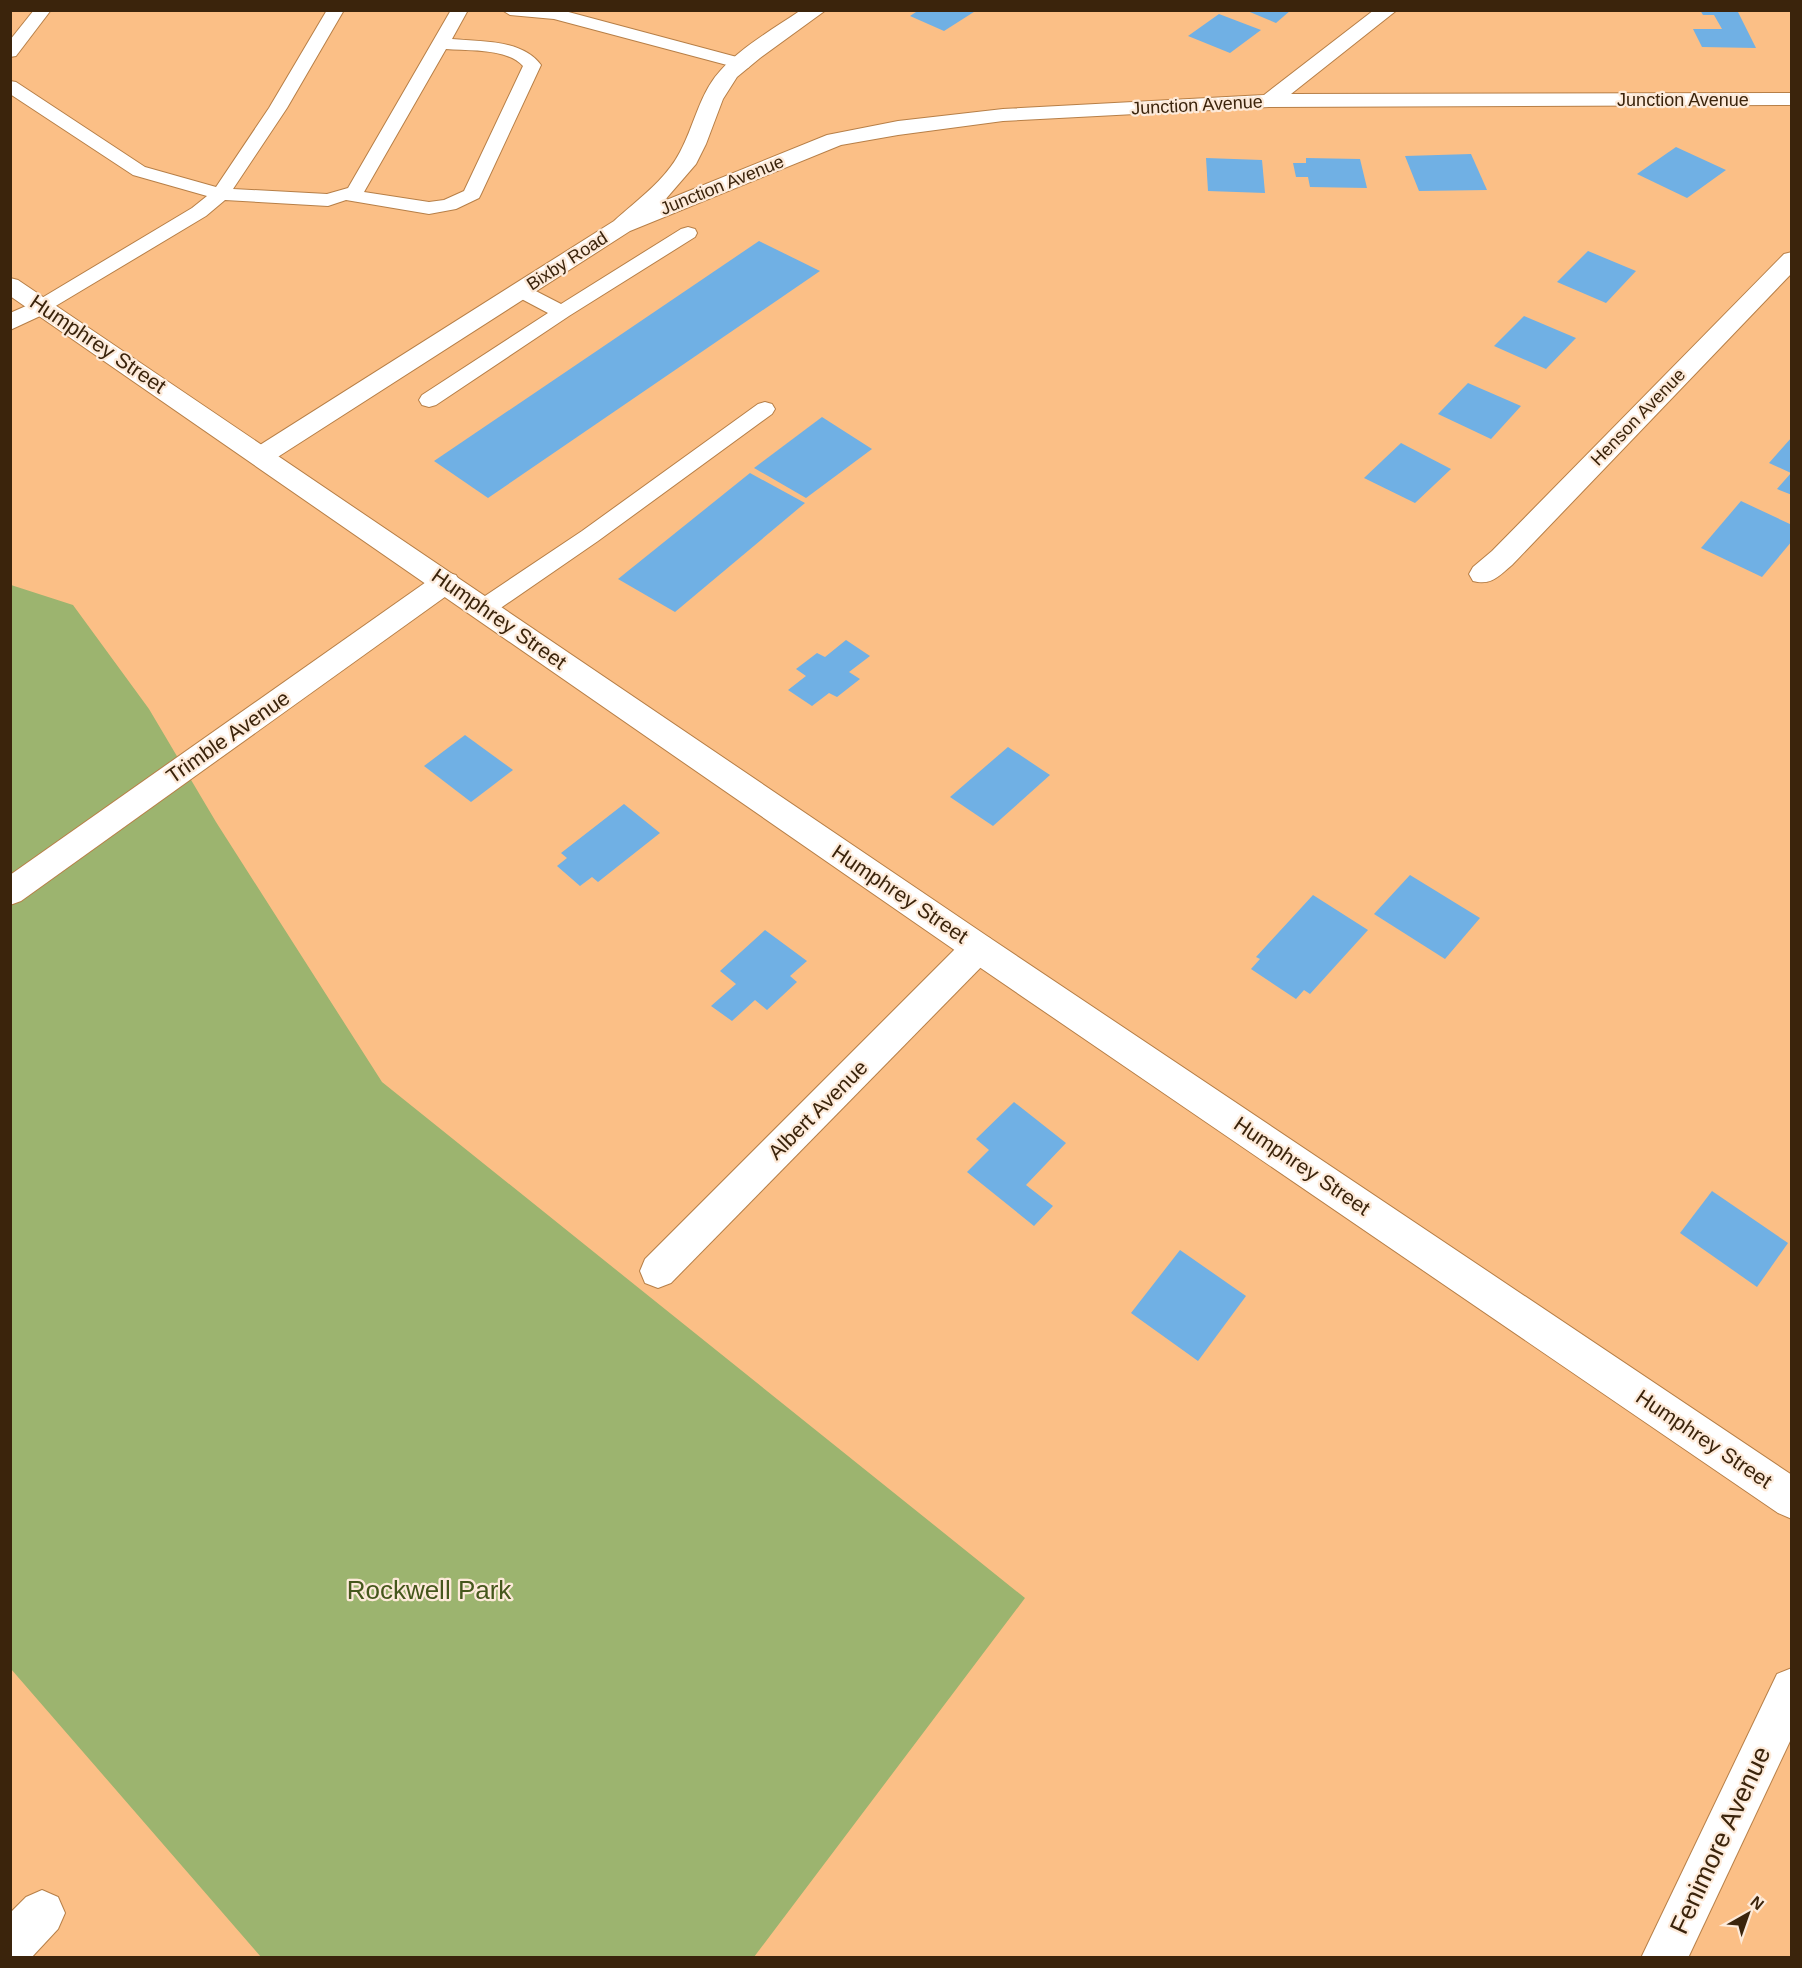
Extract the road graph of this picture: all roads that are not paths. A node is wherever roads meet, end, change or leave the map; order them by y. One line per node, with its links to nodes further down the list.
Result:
1 (43, 10): 8 (lane)
2 (336, 10): 13 (lane)
3 (460, 10): 7 (lane)
4 (510, 10): 9 (lane)
5 (816, 10): 9 (street, Bixby Road)
6 (1387, 10): 12 (street)
7 (441, 44): 14 (lane); 14 (lane)
8 (10, 52)
9 (742, 64): 15 (street, Bixby Road)
10 (10, 86): 13 (lane)
11 (1791, 99): 12 (street, Junction Avenue)
12 (1269, 101): 15 (street, Junction Avenue)
13 (221, 194): 14 (lane); 20 (lane)
14 (347, 195)
15 (622, 226): 19 (street, Bixby Road)
16 (688, 233): 21 (lane)
17 (1791, 259): 26 (street, Henson Avenue)
18 (10, 285): 20 (street, Humphrey Street)
19 (521, 291): 21 (lane); 25 (street, Bixby Road)
20 (42, 306): 22 (street); 25 (street, Humphrey Street)
21 (562, 312): 23 (lane)
22 (10, 323)
23 (429, 400)
24 (765, 409): 28 (lane)
25 (261, 456): 27 (street, Humphrey Street)
26 (1483, 574)
27 (446, 582): 28 (street, Humphrey Street); 29 (street, Trimble Avenue)
28 (484, 608): 30 (street, Humphrey Street)
29 (10, 892)
30 (978, 948): 31 (street, Albert Avenue); 32 (street, Humphrey Street)
31 (658, 1272)
32 (1791, 1499)
33 (1791, 1689): 36 (street, Fenimore Avenue)
34 (42, 1913): 35 (street)
35 (10, 1947)
36 (1664, 1958)

